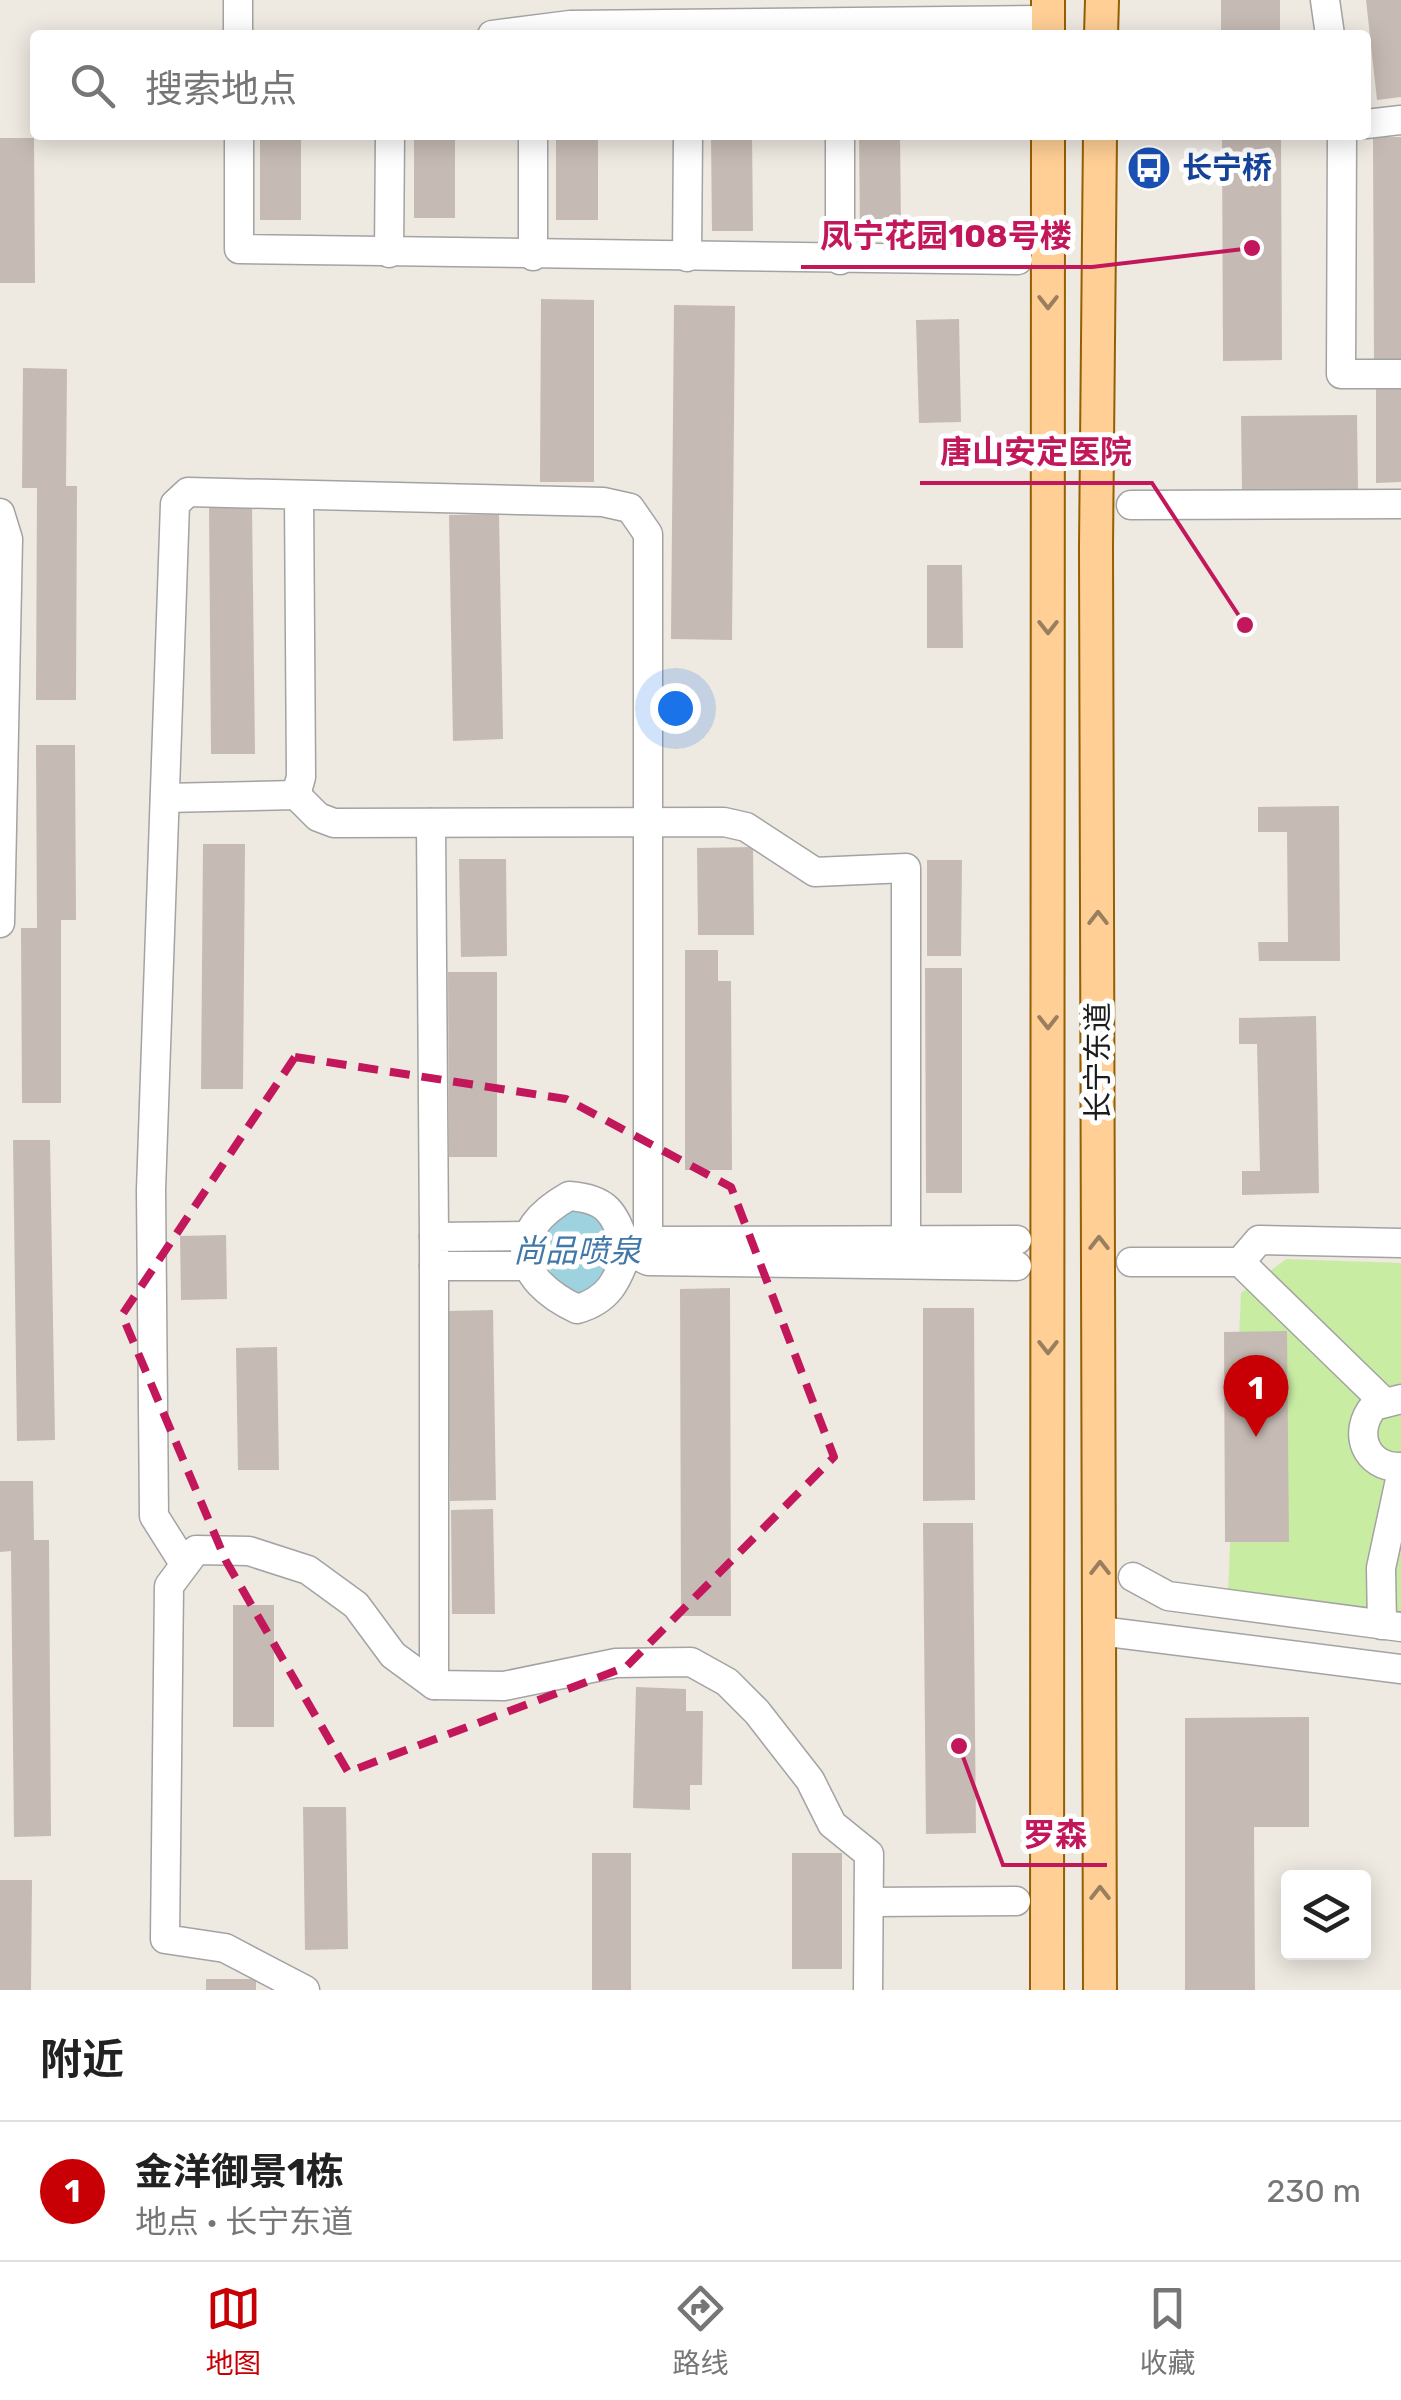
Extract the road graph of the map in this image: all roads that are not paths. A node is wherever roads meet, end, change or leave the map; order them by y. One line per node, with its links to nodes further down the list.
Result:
1 (238, 0): 7 (street)
2 (1102, 0): 9 (main road)
3 (1325, 0): 10 (street)
4 (1048, 18): 5 (street)
5 (841, 28): 6 (street)
6 (688, 29): 8 (street)
7 (238, 30)
8 (636, 30)
9 (1101, 30)
10 (1329, 30)
11 (1401, 120): 12 (street)
12 (1371, 123)
13 (238, 140): 21 (street)
14 (390, 140): 21 (street)
15 (533, 140): 22 (street)
16 (688, 140): 23 (street)
17 (840, 140): 24 (street)
18 (1048, 140): 59 (main road, 长宁东道, one-way to 59)
19 (1100, 140): 52 (main road, 长宁东道, one-way to 19)
20 (1342, 140): 26 (street)
21 (389, 252): 22 (street)
22 (533, 256): 23 (street)
23 (687, 257): 24 (street)
24 (840, 260): 25 (street)
25 (1018, 260)
26 (1401, 374)
27 (299, 494): 32 (street); 33 (street); 34 (street)
28 (1401, 504): 29 (street)
29 (1131, 505)
30 (0, 513): 31 (street)
31 (3, 728): 36 (street)
32 (296, 795): 33 (street); 35 (street)
33 (166, 798): 49 (street)
34 (648, 822): 35 (street); 39 (street); 41 (street)
35 (431, 823): 38 (street)
36 (0, 923)
37 (526, 1236): 38 (street); 41 (street); 45 (street)
38 (434, 1237): 44 (street)
39 (906, 1241): 41 (street); 41 (street)
40 (1401, 1243): 43 (street)
41 (638, 1246): 45 (street)
42 (1131, 1262): 43 (street)
43 (1240, 1262): 46 (street)
44 (434, 1266): 45 (street); 54 (street)
45 (526, 1266)
46 (1392, 1400): 47 (street)
47 (1401, 1467)
48 (1401, 1475): 51 (street)
49 (183, 1562): 54 (street); 57 (street)
50 (1133, 1577): 51 (street)
51 (1391, 1626)
52 (1100, 1631): 53 (street); 60 (main road, 长宁东道, one-way to 52)
53 (1401, 1669)
54 (434, 1685): 55 (street)
55 (868, 1902): 56 (street); 58 (street)
56 (1016, 1902)
57 (305, 1990)
58 (868, 1990)
59 (1047, 1990)
60 (1100, 1990)

